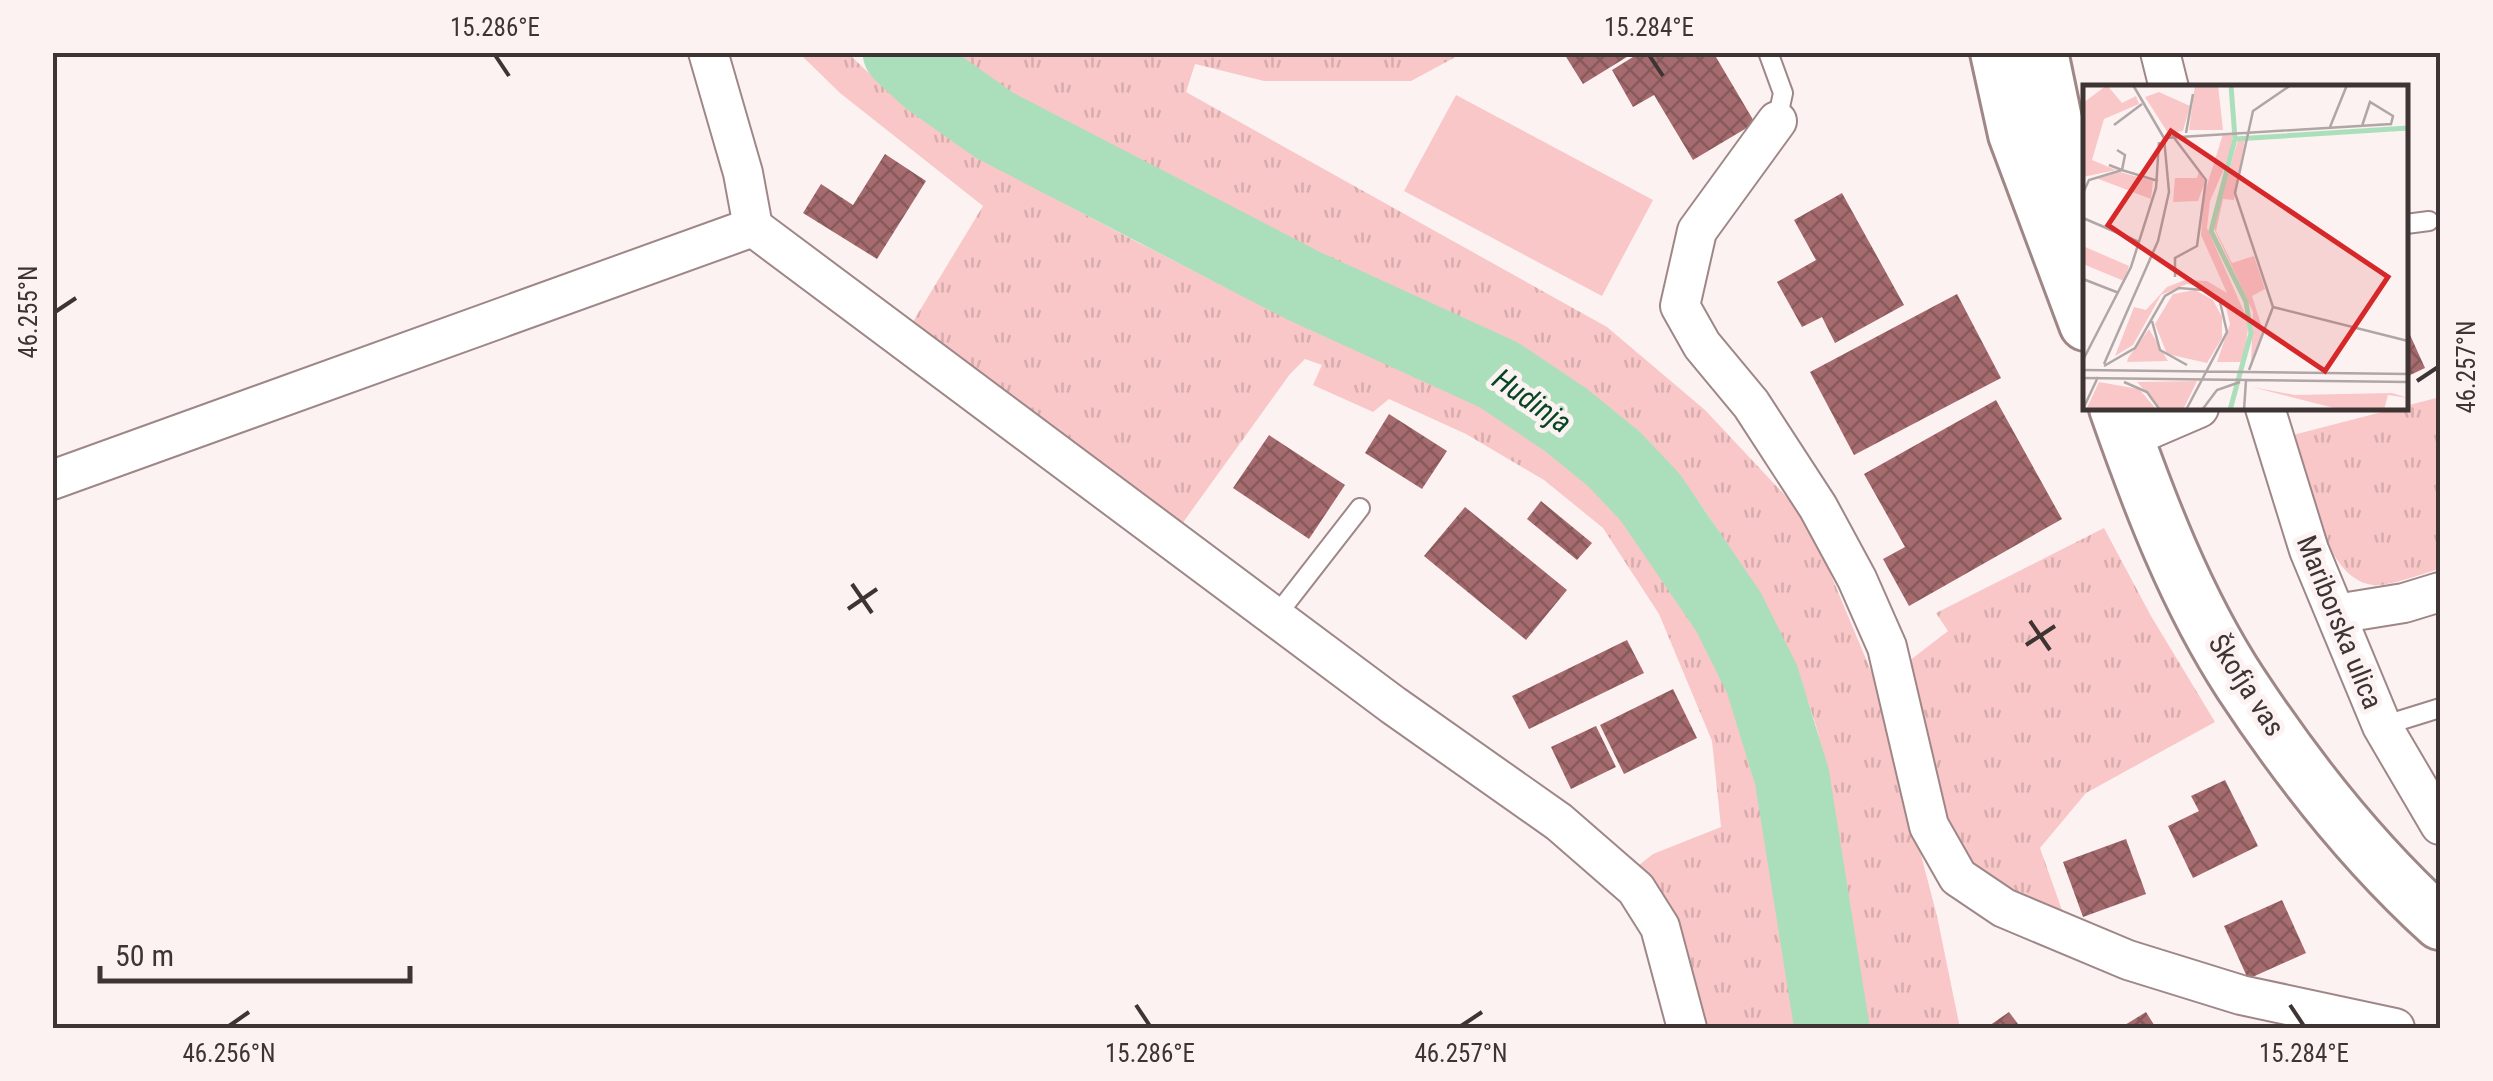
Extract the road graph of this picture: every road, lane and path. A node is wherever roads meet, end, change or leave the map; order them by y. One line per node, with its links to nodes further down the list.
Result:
1 (708, 52): 10 (street)
2 (1768, 52): 7 (lane)
3 (1996, 52): 12 (main road)
4 (2041, 52): 11 (main road)
5 (2160, 52): 6 (street)
6 (2168, 85)
7 (1777, 121): 26 (street)
8 (2429, 221): 9 (lane)
9 (2408, 224)
10 (753, 227): 16 (street); 20 (street)
11 (2083, 252)
12 (2083, 316)
13 (2189, 410): 15 (street)
14 (2266, 410): 19 (street, Mariborska ulica)
15 (2122, 423): 24 (main road, Škofja vas)
16 (52, 480)
17 (1360, 508): 20 (lane)
18 (2440, 592): 19 (street)
19 (2336, 614): 22 (street, Mariborska ulica)
20 (1276, 616): 25 (street)
21 (2440, 708): 22 (lane)
22 (2382, 726): 23 (street, Mariborska ulica)
23 (2440, 825)
24 (2440, 923)
25 (1687, 1028)
26 (2395, 1028)

